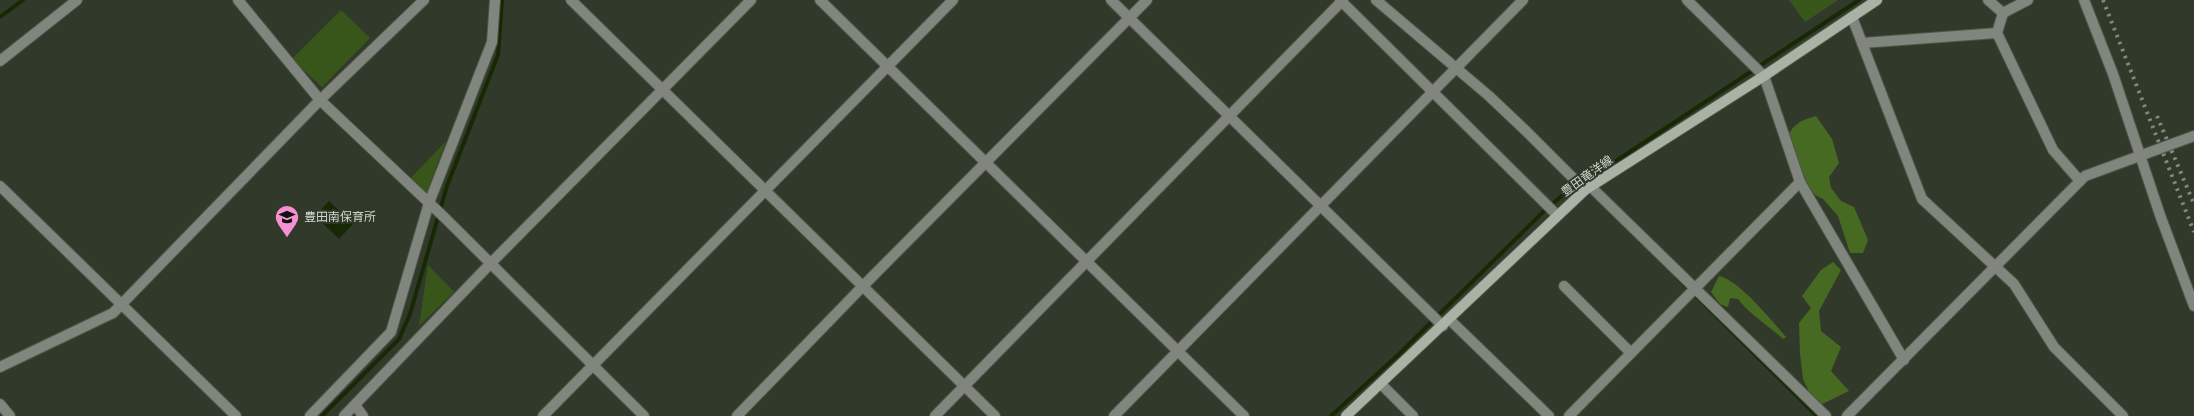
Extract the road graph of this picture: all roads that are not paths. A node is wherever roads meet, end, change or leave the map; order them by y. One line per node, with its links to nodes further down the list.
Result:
1 (77, 0): 24 (street)
2 (238, 0): 30 (street)
3 (424, 0): 30 (street)
4 (495, 0): 40 (street)
5 (571, 0): 28 (street)
6 (751, 0): 28 (street)
7 (820, 0): 25 (street)
8 (953, 0): 25 (street)
9 (1111, 0): 21 (street)
10 (1147, 0): 21 (street)
11 (1376, 0): 26 (street)
12 (1523, 0): 26 (street)
13 (1688, 0): 27 (street)
14 (1877, 0): 20 (main road, 豊田竜洋線)
15 (1988, 0): 19 (street)
16 (2028, 0): 19 (street)
17 (2084, 0): 33 (street)
18 (1341, 1): 29 (street); 31 (street)
19 (2002, 13): 22 (street)
20 (1852, 17): 23 (street); 27 (main road, 豊田竜洋線)
21 (1129, 18): 31 (street); 34 (street)
22 (1997, 33): 23 (street); 35 (street)
23 (1862, 43): 45 (street)
24 (0, 61)
25 (887, 67): 34 (street); 39 (street)
26 (1458, 68): 29 (street); 38 (street)
27 (1764, 76): 36 (street); 38 (main road, 豊田竜洋線)
28 (664, 89): 39 (street); 44 (street)
29 (1434, 92): 41 (street); 42 (street)
30 (320, 100): 40 (street); 49 (street)
31 (1229, 116): 41 (street); 43 (street)
32 (2194, 136): 33 (street)
33 (2141, 156): 35 (street); 50 (street)
34 (986, 162): 43 (street); 46 (street)
35 (2080, 181): 45 (street)
36 (1800, 182): 48 (street); 54 (street)
37 (0, 186): 49 (street)
38 (1588, 189): 42 (main road, 豊田竜洋線); 48 (street)
39 (765, 190): 46 (street); 55 (street)
40 (429, 203): 44 (street); 63 (street)
41 (1321, 206): 51 (street); 52 (street)
42 (1557, 215): 51 (main road, 豊田竜洋線)
43 (1087, 261): 52 (street); 58 (street)
44 (490, 264): 55 (street); 60 (street)
45 (1995, 267): 54 (street); 79 (street)
46 (863, 286): 58 (street); 68 (street)
47 (1564, 286): 53 (street)
48 (1695, 288): 53 (street); 77 (street)
49 (121, 306): 56 (street); 62 (street)
50 (2194, 306)
51 (1446, 323): 57 (main road, 豊田竜洋線); 75 (street)
52 (1178, 351): 71 (street); 72 (street)
53 (1631, 353): 76 (street)
54 (1904, 360): 78 (street)
55 (593, 365): 66 (street); 67 (street)
56 (0, 368)
57 (1381, 384): 73 (main road, 豊田竜洋線); 74 (street)
58 (965, 386): 69 (street); 70 (street)
59 (0, 404): 61 (street)
60 (355, 405): 64 (street); 65 (street)
61 (10, 416)
62 (236, 416)
63 (310, 416)
64 (344, 416)
65 (364, 416)
66 (543, 416)
67 (644, 416)
68 (737, 416)
69 (936, 416)
70 (996, 416)
71 (1114, 416)
72 (1244, 416)
73 (1346, 416)
74 (1413, 416)
75 (1548, 416)
76 (1569, 416)
77 (1826, 416)
78 (1847, 416)
79 (2123, 416)

